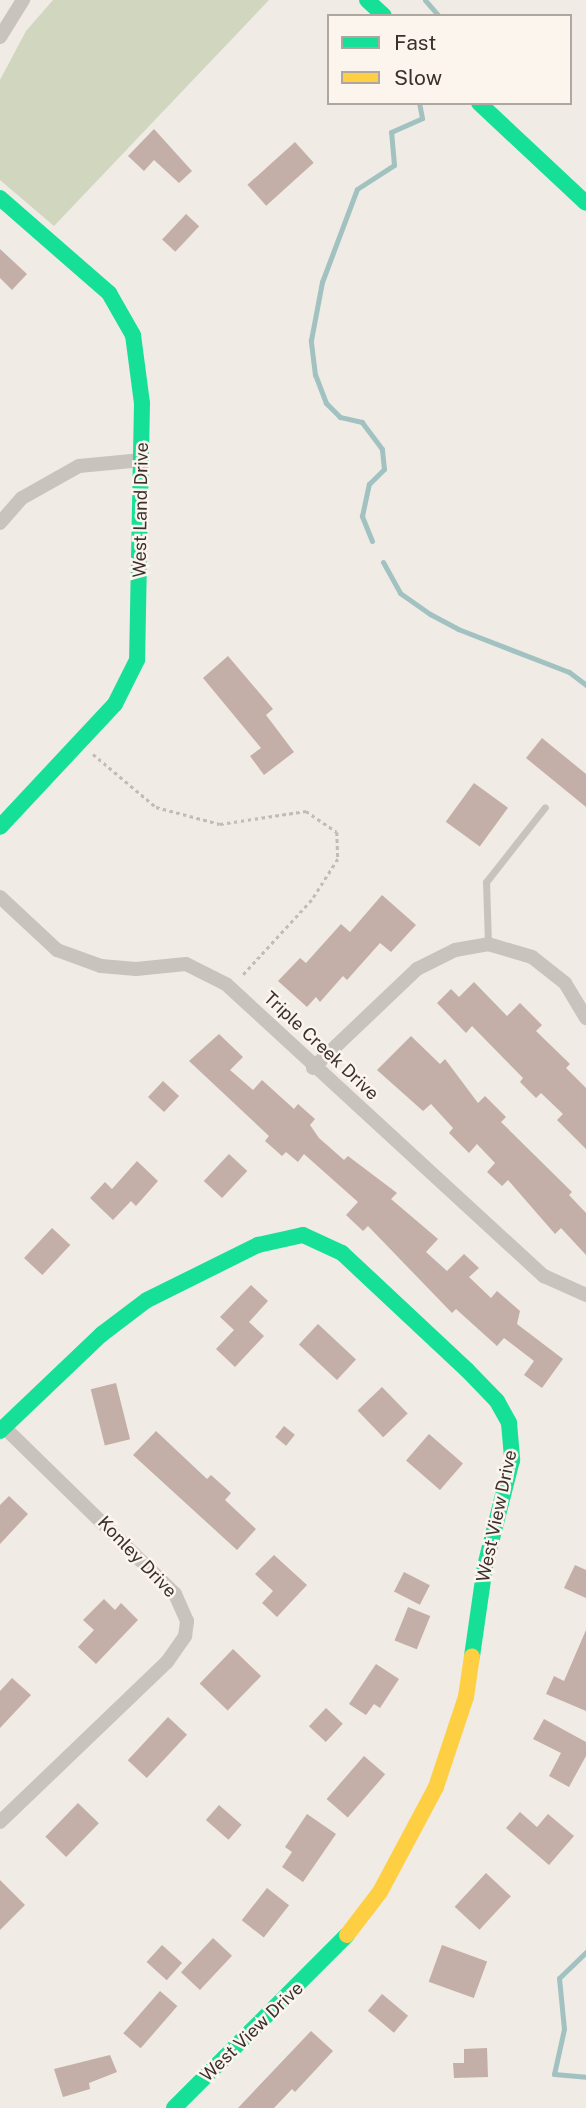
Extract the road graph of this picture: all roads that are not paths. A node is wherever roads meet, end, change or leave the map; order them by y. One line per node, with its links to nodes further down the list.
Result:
1 (23, 0): 4 (street)
2 (367, 0): 3 (street)
3 (382, 14)
4 (0, 37)
5 (481, 105): 7 (street)
6 (0, 198): 8 (street, West Land Drive)
7 (586, 203)
8 (142, 460): 9 (street); 11 (street, West Land Drive)
9 (0, 523)
10 (544, 807): 13 (lane)
11 (0, 827)
12 (0, 897): 15 (street, Triple Creek Drive)
13 (488, 944): 14 (street); 15 (street)
14 (586, 1018)
15 (313, 1068): 16 (street, Triple Creek Drive)
16 (586, 1295)
17 (2, 1429): 18 (street, Konley Drive); 19 (street, West View Drive)
18 (0, 1822)
19 (174, 2108)

